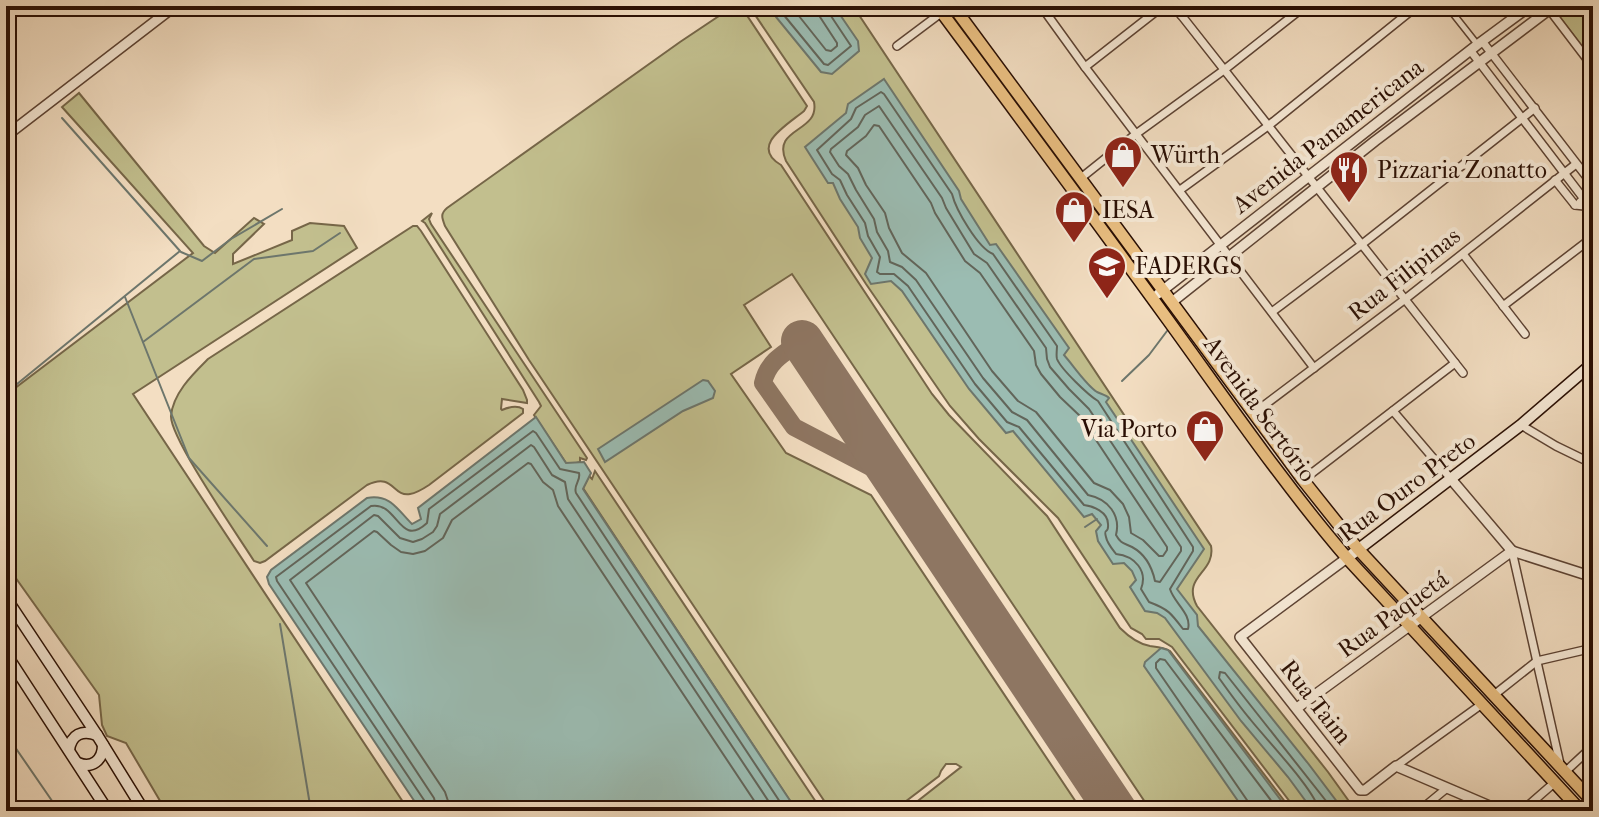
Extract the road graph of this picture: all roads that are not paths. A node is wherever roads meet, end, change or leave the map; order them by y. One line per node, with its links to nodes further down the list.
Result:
1 (175, 6): 25 (street)
2 (953, 6): 29 (main road, Avenida Sertório)
3 (1163, 6): 18 (street)
4 (1174, 6): 13 (street)
5 (1192, 6): 13 (street)
6 (1305, 6): 20 (street)
7 (1417, 6): 23 (street)
8 (1447, 6): 14 (street)
9 (1530, 6): 14 (street, Avenida Panamericana)
10 (1550, 7): 16 (street, Avenida Panamericana); 19 (street)
11 (939, 9): 15 (street); 43 (main road, Avenida Sertório)
12 (1046, 13): 18 (street)
13 (1181, 15): 20 (street)
14 (1477, 45): 16 (street); 17 (street); 28 (street, Avenida Panamericana)
15 (897, 46)
16 (1492, 52): 17 (street, Avenida Panamericana); 21 (street)
17 (1479, 62): 22 (street); 31 (street, Avenida Panamericana)
18 (1085, 67): 24 (street)
19 (1593, 67)
20 (1224, 70): 23 (street); 24 (street)
21 (1535, 108): 22 (street); 26 (street)
22 (1522, 118): 27 (street); 39 (street)
23 (1268, 126): 28 (street); 33 (street)
24 (1136, 134): 29 (street); 33 (street)
25 (6, 136)
26 (1576, 164): 27 (street, Rua Filipinas); 32 (street)
27 (1563, 174): 30 (street, Rua Filipinas); 34 (street)
28 (1308, 177): 31 (street); 38 (street, Avenida Panamericana)
29 (1081, 178): 42 (main road, Avenida Sertório)
30 (1555, 180): 35 (street); 40 (street, Rua Filipinas)
31 (1316, 187): 39 (street); 41 (street, Avenida Panamericana)
32 (1593, 188): 34 (street)
33 (1180, 190): 38 (street)
34 (1584, 199): 35 (street)
35 (1575, 205): 36 (street)
36 (1593, 207)
37 (1593, 237): 46 (street)
38 (1222, 244): 41 (street); 42 (street, Avenida Panamericana)
39 (1361, 245): 44 (street); 47 (street)
40 (1463, 254): 44 (street, Rua Filipinas); 46 (street)
41 (1230, 255): 45 (street, Avenida Panamericana); 47 (street)
42 (1163, 290): 43 (street, Avenida Panamericana); 45 (main road, Avenida Sertório)
43 (1152, 298): 61 (main road, Avenida Sertório)
44 (1404, 300): 49 (street); 51 (street, Rua Filipinas)
45 (1172, 302): 54 (main road, Avenida Sertório)
46 (1503, 306): 48 (street)
47 (1272, 312): 51 (street)
48 (1525, 334)
49 (1455, 363): 52 (street); 53 (street)
50 (1593, 363): 55 (main road, Rua Ouro Preto)
51 (1314, 368): 54 (street, Rua Filipinas)
52 (1463, 373)
53 (1393, 411): 57 (street); 58 (street)
54 (1254, 413): 58 (main road, Avenida Sertório)
55 (1521, 425): 56 (street); 57 (main road, Rua Ouro Preto)
56 (1593, 464)
57 (1451, 479): 59 (main road, Rua Ouro Preto); 60 (street)
58 (1303, 480): 59 (main road, Avenida Sertório)
59 (1358, 549): 61 (main road, Rua Ouro Preto); 64 (main road, Avenida Sertório)
60 (1512, 551): 62 (street); 64 (street, Rua Paquetá); 69 (street)
61 (1347, 558): 65 (main road, Avenida Sertório); 66 (street, Rua Ouro Preto)
62 (1593, 577)
63 (6, 598): 73 (main road)
64 (1421, 618): 65 (street, Rua Paquetá); 70 (main road, Avenida Sertório)
65 (1410, 627): 71 (main road, Avenida Sertório); 72 (street, Rua Paquetá)
66 (1240, 637): 72 (street, Rua Taim)
67 (1593, 648): 69 (street)
68 (6, 654): 75 (main road)
69 (1537, 661): 70 (street); 78 (street)
70 (1494, 695): 78 (main road, Avenida Sertório)
71 (1482, 704): 77 (street); 79 (main road, Avenida Sertório)
72 (1297, 708): 77 (street, Rua Taim)
73 (100, 740): 75 (main road); 76 (main road); 83 (main road)
74 (1593, 746): 78 (street)
75 (69, 750): 76 (main road)
76 (78, 763): 82 (main road)
77 (1396, 766): 80 (street)
78 (1563, 769): 81 (main road, Avenida Sertório)
79 (1554, 783): 86 (street); 87 (main road, Avenida Sertório)
80 (1447, 788): 84 (street); 85 (street)
81 (1593, 802)
82 (108, 811)
83 (144, 811)
84 (1419, 811)
85 (1501, 811)
86 (1522, 811)
87 (1581, 811)

